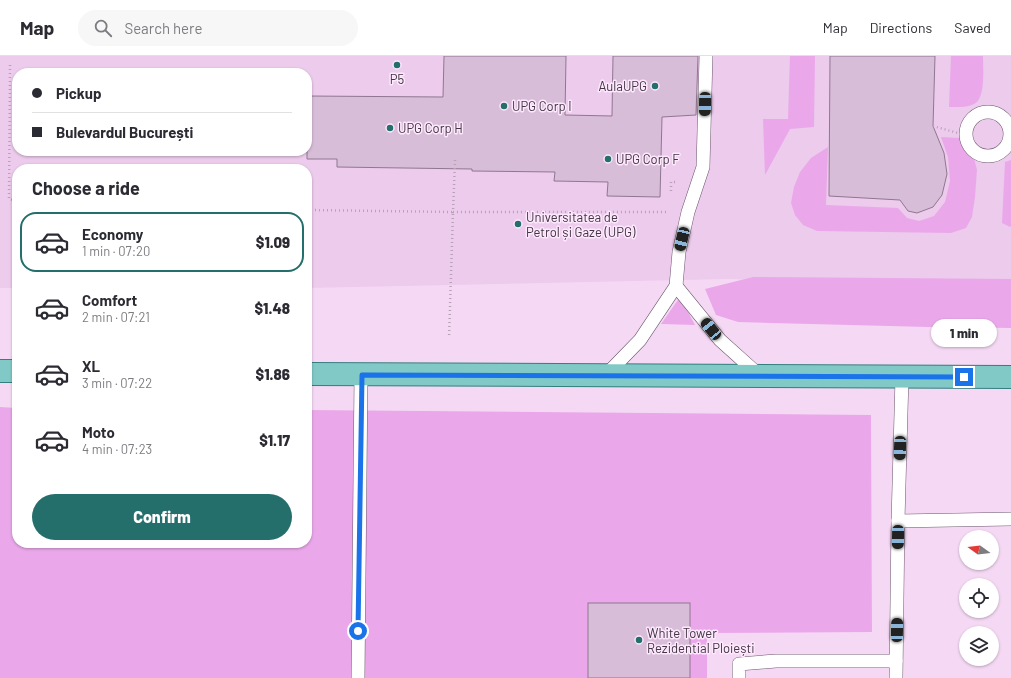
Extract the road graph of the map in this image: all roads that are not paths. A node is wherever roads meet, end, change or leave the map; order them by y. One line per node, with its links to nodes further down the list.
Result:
1 (706, 56): 3 (lane)
2 (1011, 134): 2 (lane)
3 (676, 286): 8 (lane); 9 (lane)
4 (0, 371): 5 (main road)
5 (12, 371)
6 (312, 374): 7 (main road)
7 (362, 375): 8 (main road); 15 (lane)
8 (606, 375): 9 (main road)
9 (760, 376): 10 (main road)
10 (902, 377): 11 (main road); 13 (lane)
11 (1011, 377)
12 (1011, 519): 13 (lane)
13 (898, 521): 14 (lane)
14 (896, 661): 16 (lane); 17 (lane)
15 (358, 678)
16 (738, 678)
17 (896, 678)

